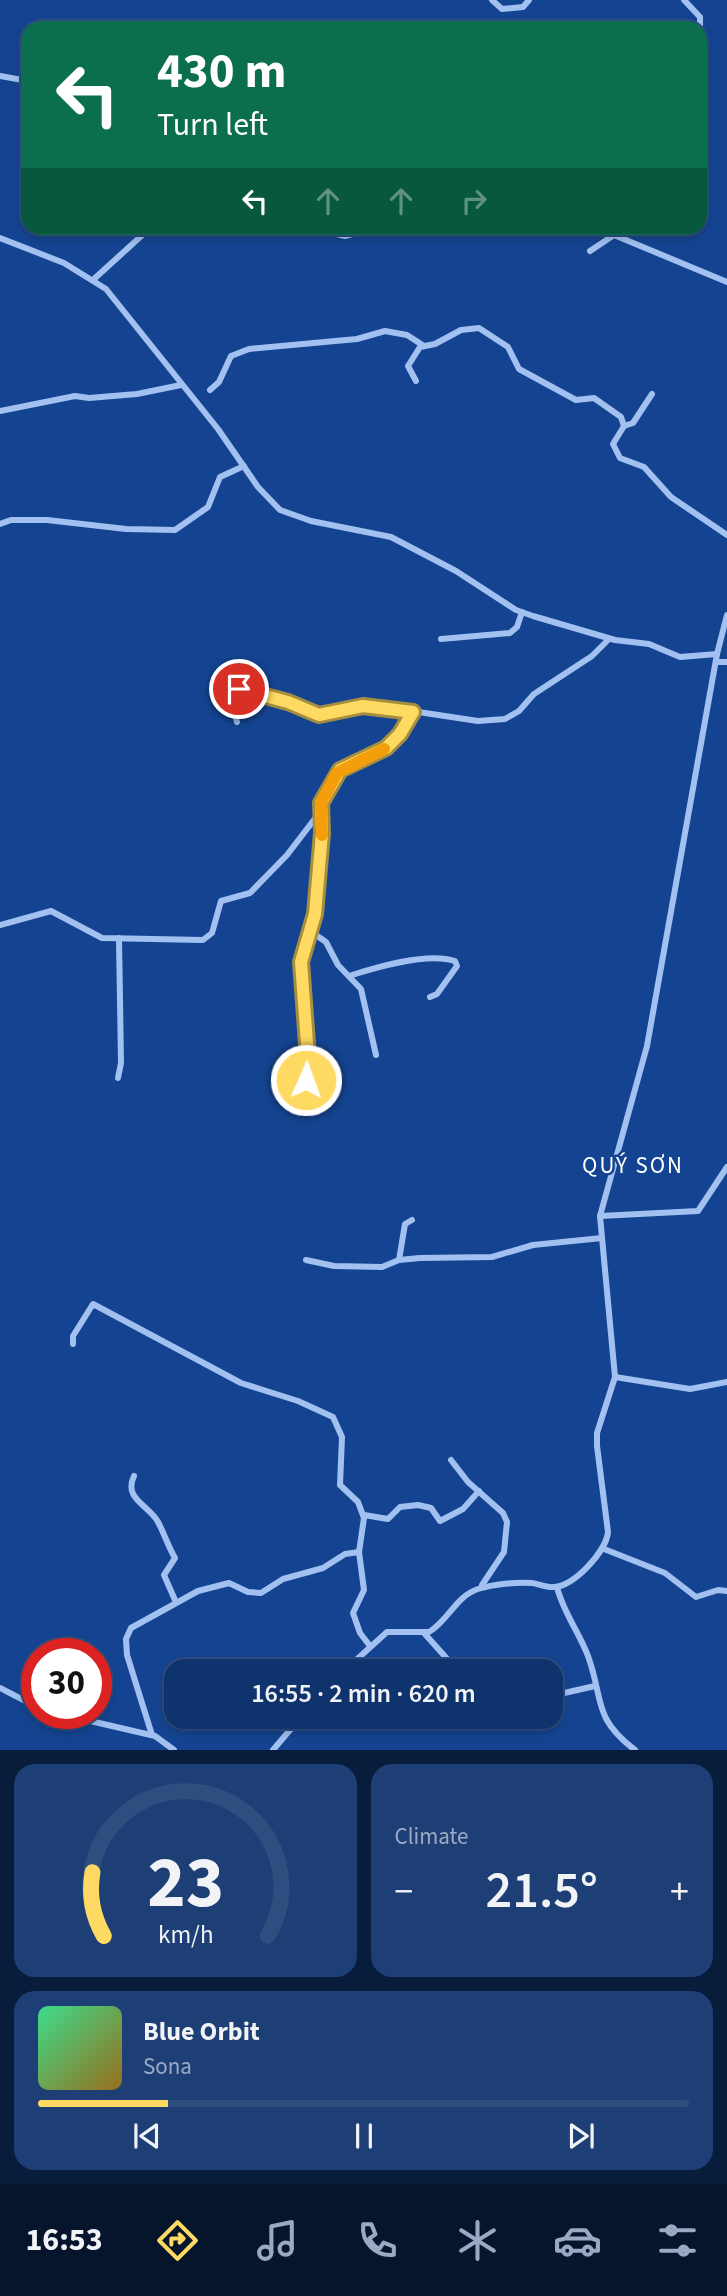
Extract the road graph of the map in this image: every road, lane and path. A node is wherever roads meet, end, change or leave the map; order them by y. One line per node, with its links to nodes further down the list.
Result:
1 (492, 0): 2 (street)
2 (529, 0)
3 (684, 0): 4 (street)
4 (700, 21)
5 (0, 76): 6 (street)
6 (21, 79)
7 (142, 235): 10 (street)
8 (0, 238): 10 (street)
9 (590, 251): 11 (street)
10 (94, 279): 14 (street)
11 (727, 282)
12 (424, 345): 13 (street); 15 (street); 18 (street)
13 (416, 381)
14 (181, 384): 17 (street); 19 (street)
15 (210, 390)
16 (652, 394): 18 (street)
17 (0, 411)
18 (624, 426): 21 (street)
19 (244, 466): 20 (street); 22 (street)
20 (0, 524)
21 (727, 535)
22 (522, 612): 24 (street); 25 (street)
23 (727, 615): 26 (street)
24 (441, 639)
25 (609, 639): 26 (street); 28 (street)
26 (716, 658): 27 (street); 40 (street)
27 (727, 662)
28 (413, 712): 29 (street); 30 (street)
29 (237, 722)
30 (320, 812): 32 (street); 33 (street)
31 (0, 926): 33 (street)
32 (310, 931): 34 (street); 38 (street)
33 (119, 938): 37 (street)
34 (349, 976): 35 (street); 36 (street)
35 (430, 997)
36 (376, 1055)
37 (118, 1078)
38 (301, 1092)
39 (727, 1167): 40 (street)
40 (600, 1216): 42 (street)
41 (412, 1220): 44 (street)
42 (602, 1238): 44 (street); 46 (street)
43 (306, 1260): 44 (street)
44 (399, 1260)
45 (73, 1344): 51 (street)
46 (615, 1377): 47 (street); 52 (street)
47 (727, 1382)
48 (451, 1460): 50 (street)
49 (134, 1476): 57 (street)
50 (479, 1491): 51 (street); 54 (street)
51 (364, 1515): 53 (street)
52 (604, 1549): 55 (street); 56 (street)
53 (359, 1552): 57 (street); 59 (street)
54 (486, 1587): 55 (street); 58 (street)
55 (556, 1587): 62 (street)
56 (727, 1591)
57 (175, 1600): 68 (street)
58 (424, 1633): 59 (street); 61 (street)
59 (370, 1646): 60 (street)
60 (356, 1659)
61 (447, 1659)
62 (595, 1686): 64 (street); 71 (street)
63 (0, 1688): 65 (street)
64 (563, 1693)
65 (21, 1699)
66 (112, 1726): 68 (street)
67 (291, 1729): 70 (street)
68 (152, 1735): 69 (street)
69 (174, 1750)
70 (273, 1750)
71 (635, 1750)

